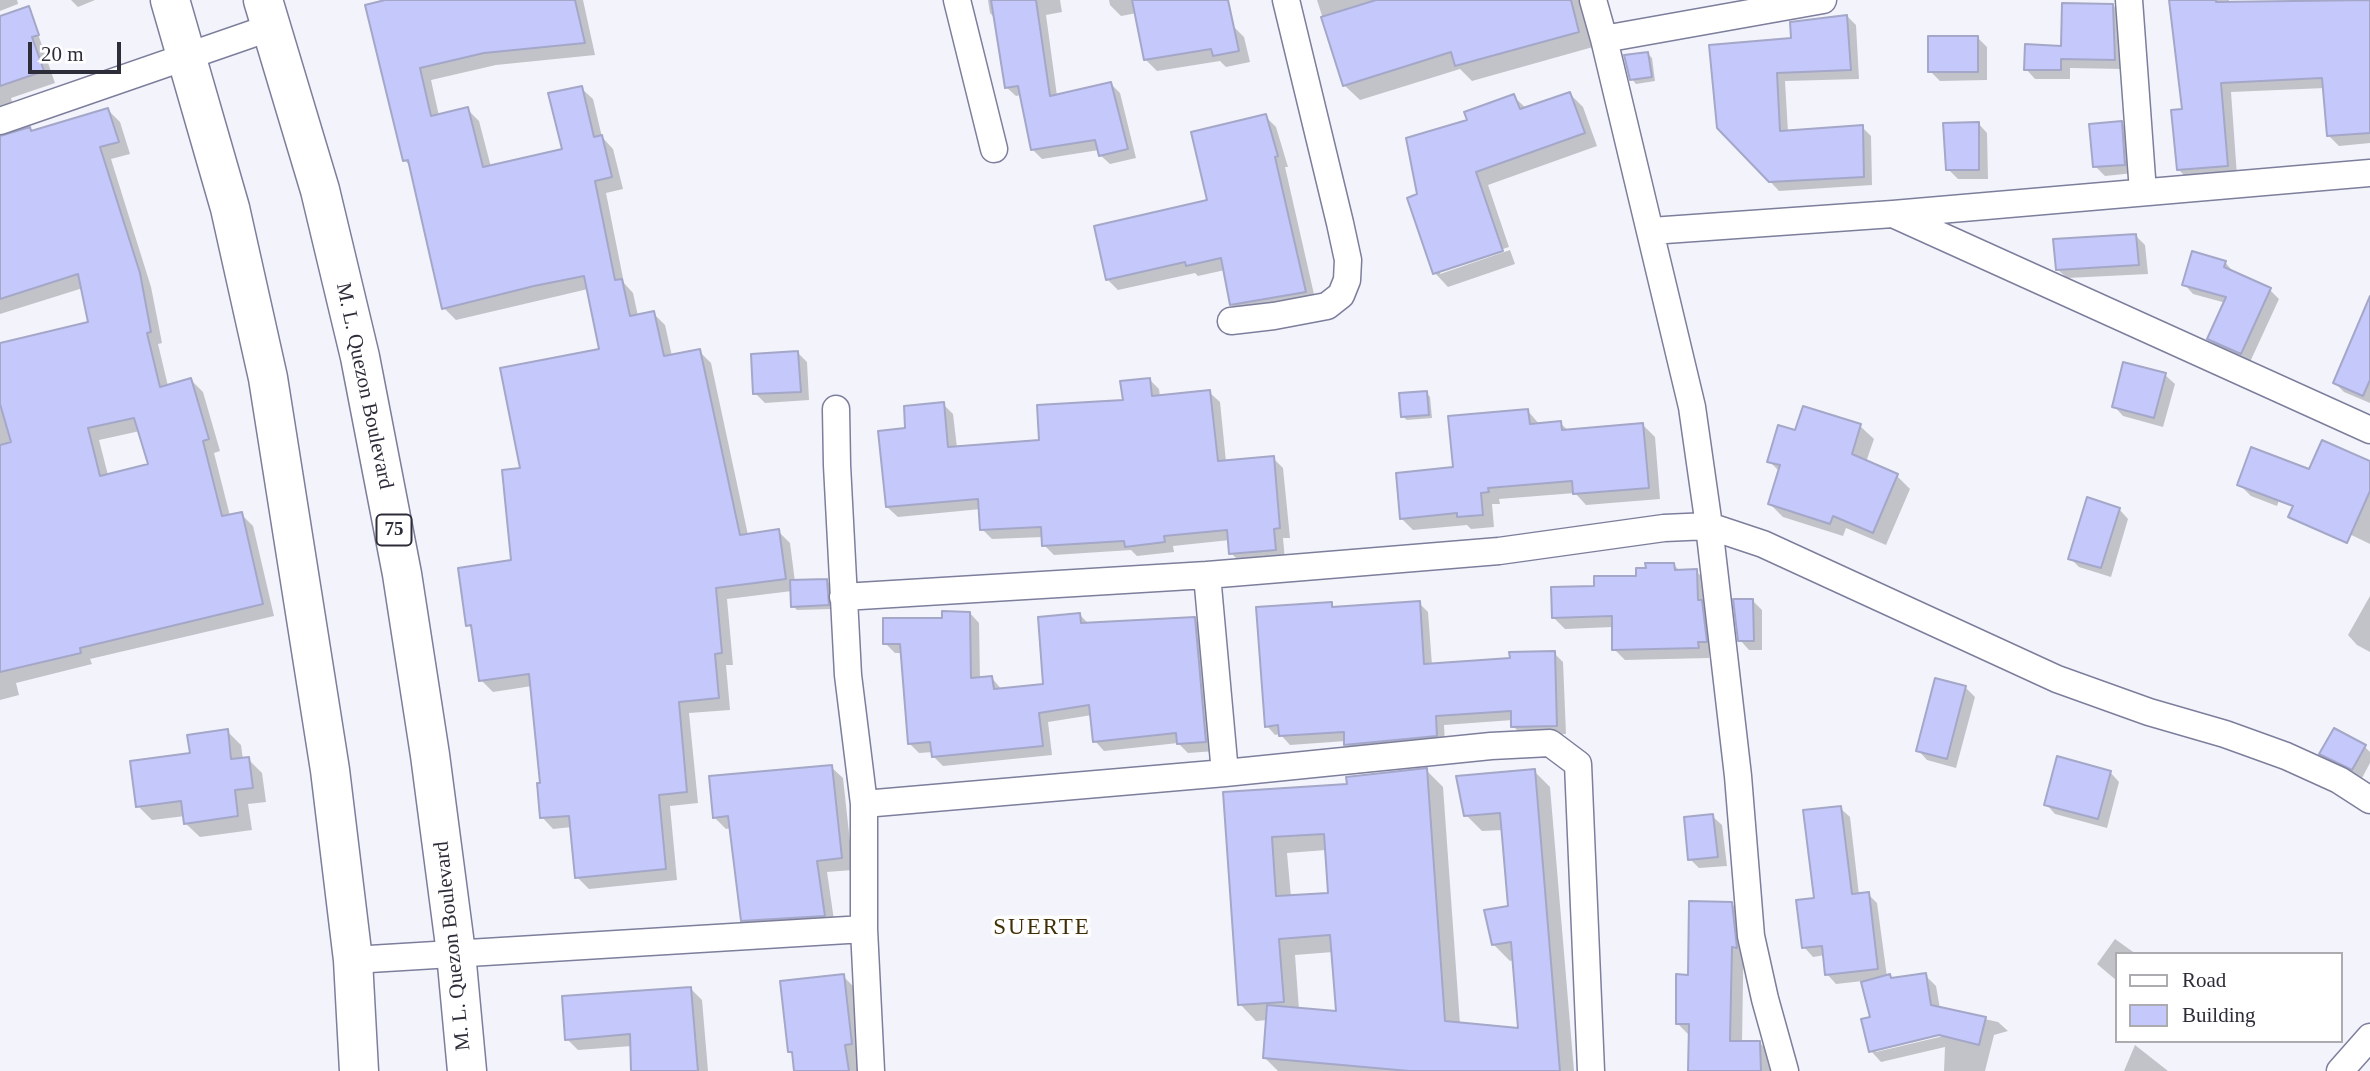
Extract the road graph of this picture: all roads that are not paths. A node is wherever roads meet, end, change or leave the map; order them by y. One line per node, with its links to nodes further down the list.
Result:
1 (170, 0): 9 (highway)
2 (957, 0): 11 (street)
3 (1286, 0): 16 (street)
4 (1593, 0): 8 (street)
5 (1823, 0): 8 (street)
6 (2129, 0): 13 (street)
7 (267, 14): 9 (street); 26 (highway, M. L. Quezon Boulevard / 75)
8 (1604, 38): 15 (street)
9 (188, 56): 10 (street); 27 (highway)
10 (0, 121)
11 (994, 149)
12 (2370, 173): 13 (street)
13 (2143, 192): 14 (street)
14 (1894, 214): 15 (street); 18 (street)
15 (1651, 231): 19 (street)
16 (1231, 321)
17 (836, 410): 21 (street)
18 (2370, 430)
19 (1709, 526): 20 (street); 23 (street); 33 (street)
20 (1206, 575): 21 (street); 22 (street)
21 (843, 597): 24 (street)
22 (1224, 773): 24 (street); 32 (street)
23 (2370, 800)
24 (864, 804): 25 (street)
25 (864, 929): 26 (street); 31 (street)
26 (456, 953): 27 (street); 30 (highway, M. L. Quezon Boulevard / 75)
27 (353, 960): 29 (highway)
28 (2370, 1037): 34 (street)
29 (359, 1071)
30 (467, 1071)
31 (872, 1071)
32 (1591, 1071)
33 (1785, 1071)
34 (2340, 1071)

